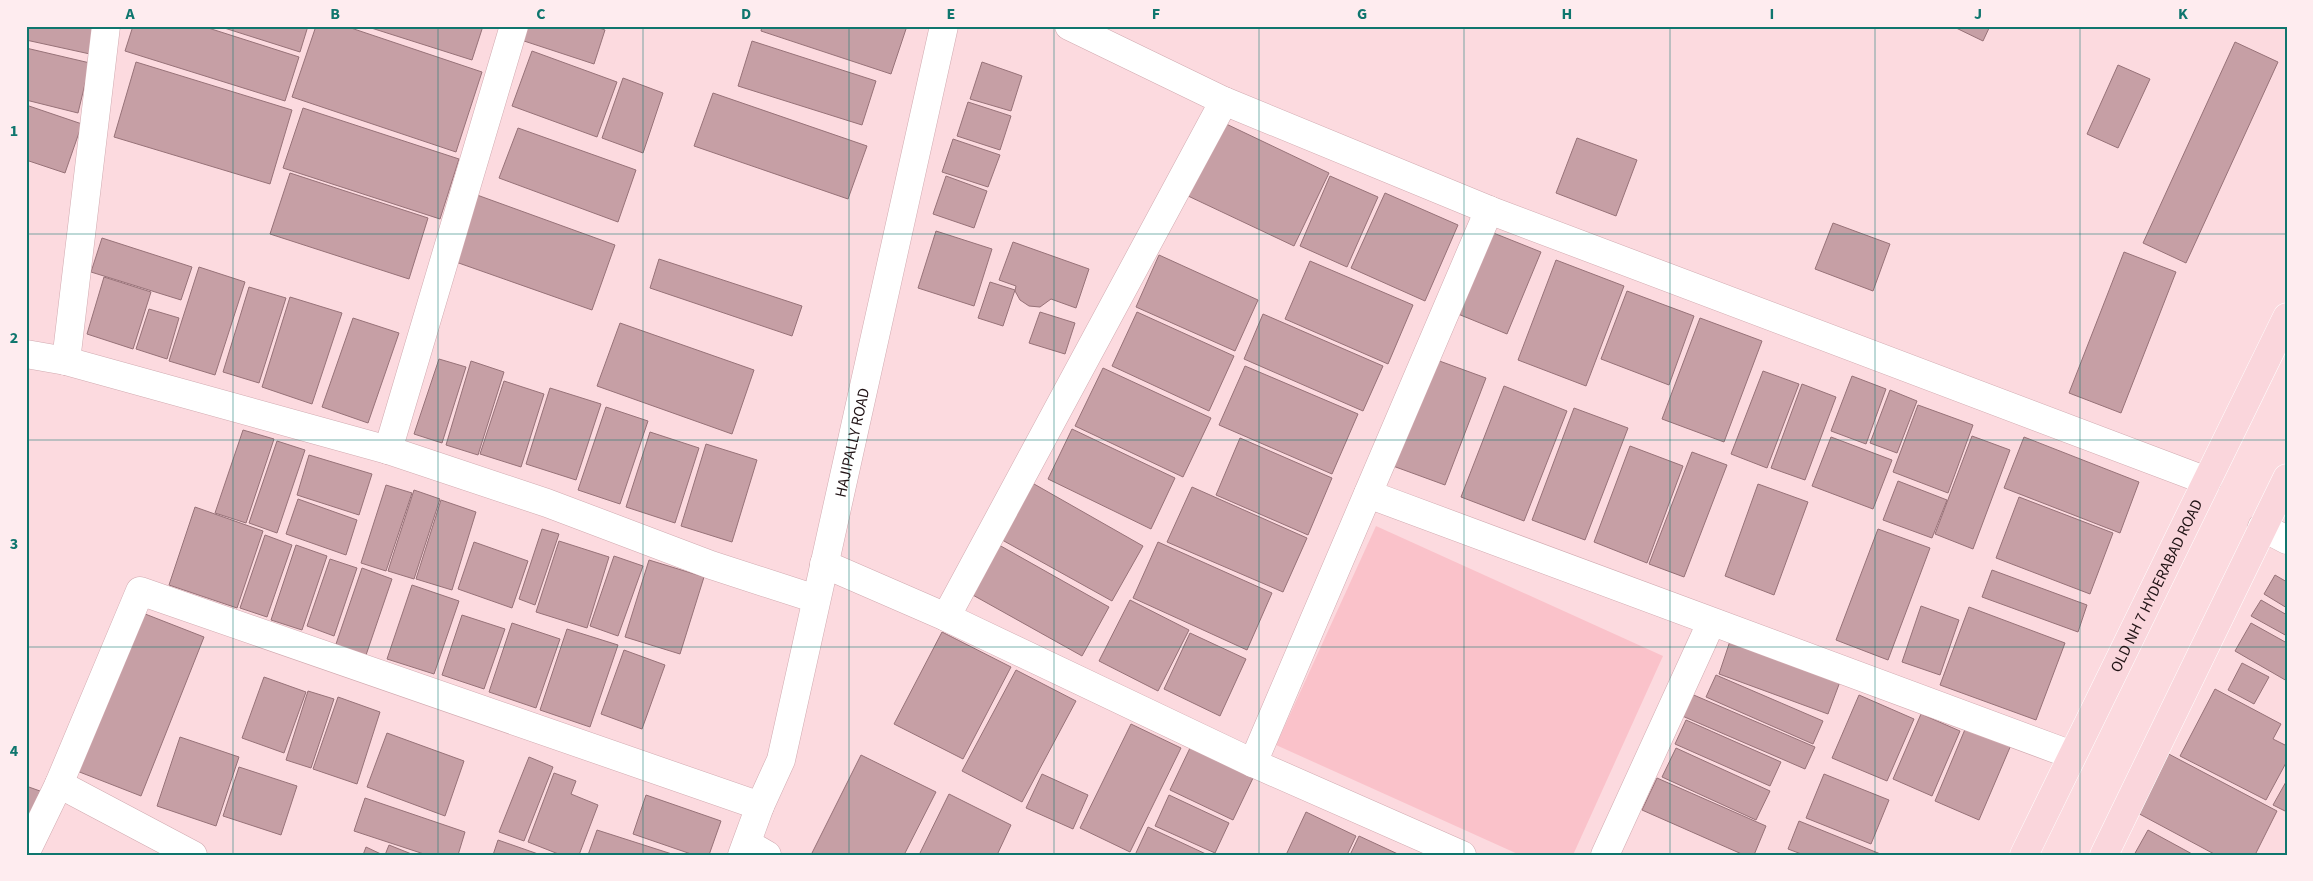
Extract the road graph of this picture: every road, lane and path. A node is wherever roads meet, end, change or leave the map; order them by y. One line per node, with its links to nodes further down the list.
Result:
1 (106, 26): 9 (street)
2 (514, 26): 10 (street)
3 (944, 26): 16 (street, HAJIPALLY ROAD)
4 (1069, 26): 5 (street)
5 (1224, 101): 6 (street); 18 (street)
6 (1489, 210): 12 (street); 13 (street)
7 (2287, 317): 12 (main road, OLD NH 7 HYDERABAD ROAD)
8 (26, 354): 9 (street)
9 (66, 361): 10 (street)
10 (388, 450): 17 (street)
11 (2287, 478): 14 (main road)
12 (2207, 481): 20 (main road, OLD NH 7 HYDERABAD ROAD)
13 (1368, 494): 19 (street); 21 (street)
14 (2262, 527): 15 (street); 30 (main road)
15 (2287, 540)
16 (824, 564): 17 (street, HAJIPALLY ROAD); 18 (street)
17 (816, 599): 23 (street, HAJIPALLY ROAD)
18 (946, 617): 21 (street)
19 (1711, 623): 20 (street); 28 (street)
20 (2072, 755): 29 (main road, OLD NH 7 HYDERABAD ROAD)
21 (1253, 763): 27 (street)
22 (59, 784): 23 (street); 25 (street); 26 (street)
23 (760, 806): 24 (street, HAJIPALLY ROAD)
24 (752, 851)
25 (26, 852)
26 (193, 855)
27 (1462, 855)
28 (1604, 855)
29 (2024, 855)
30 (2104, 855)

